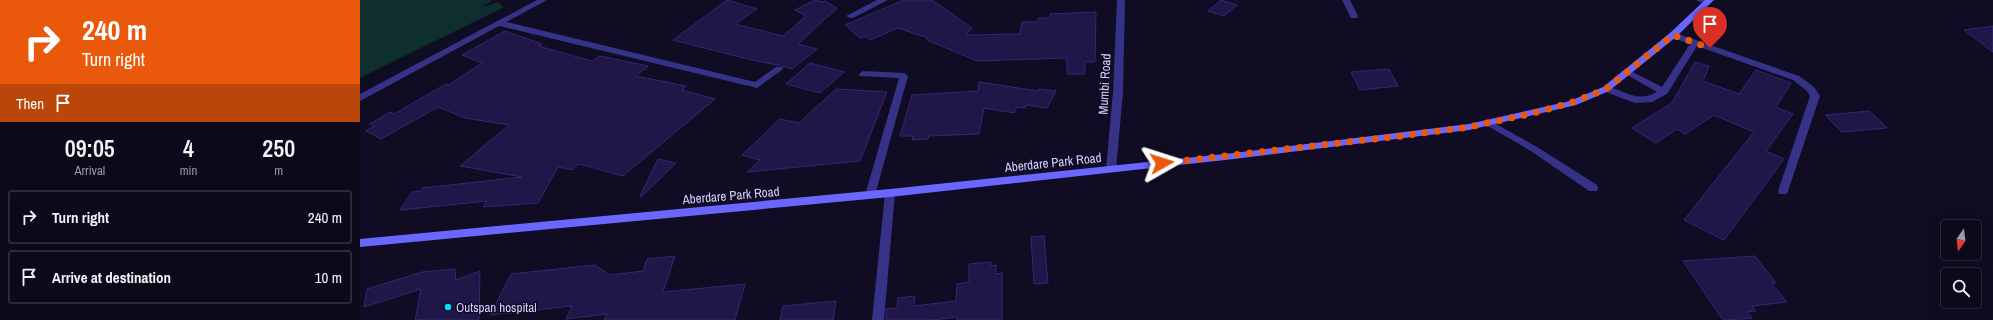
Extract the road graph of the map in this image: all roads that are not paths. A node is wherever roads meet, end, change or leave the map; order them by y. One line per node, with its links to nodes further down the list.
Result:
1 (544, 0): 8 (street)
2 (884, 0): 6 (street)
3 (1121, 0): 18 (street, Mumbi Road)
4 (1346, 0): 7 (street)
5 (1706, 1): 9 (street, Aberdare Park Road)
6 (850, 16)
7 (1354, 16)
8 (499, 24): 11 (street); 16 (street)
9 (1673, 35): 10 (street); 12 (street, Aberdare Park Road)
10 (1695, 42): 15 (street); 20 (street)
11 (779, 69)
12 (1626, 72): 14 (street, Aberdare Park Road); 15 (street)
13 (863, 74): 22 (street)
14 (1606, 89): 15 (street); 17 (street, Aberdare Park Road)
15 (1664, 92)
16 (360, 98)
17 (1489, 123): 18 (street, Aberdare Park Road); 19 (street)
18 (1112, 168): 21 (street, Aberdare Park Road)
19 (1593, 188)
20 (1783, 191)
21 (890, 193): 22 (street, Aberdare Park Road); 24 (street)
22 (870, 194): 23 (street, Aberdare Park Road)
23 (360, 243)
24 (878, 320)

